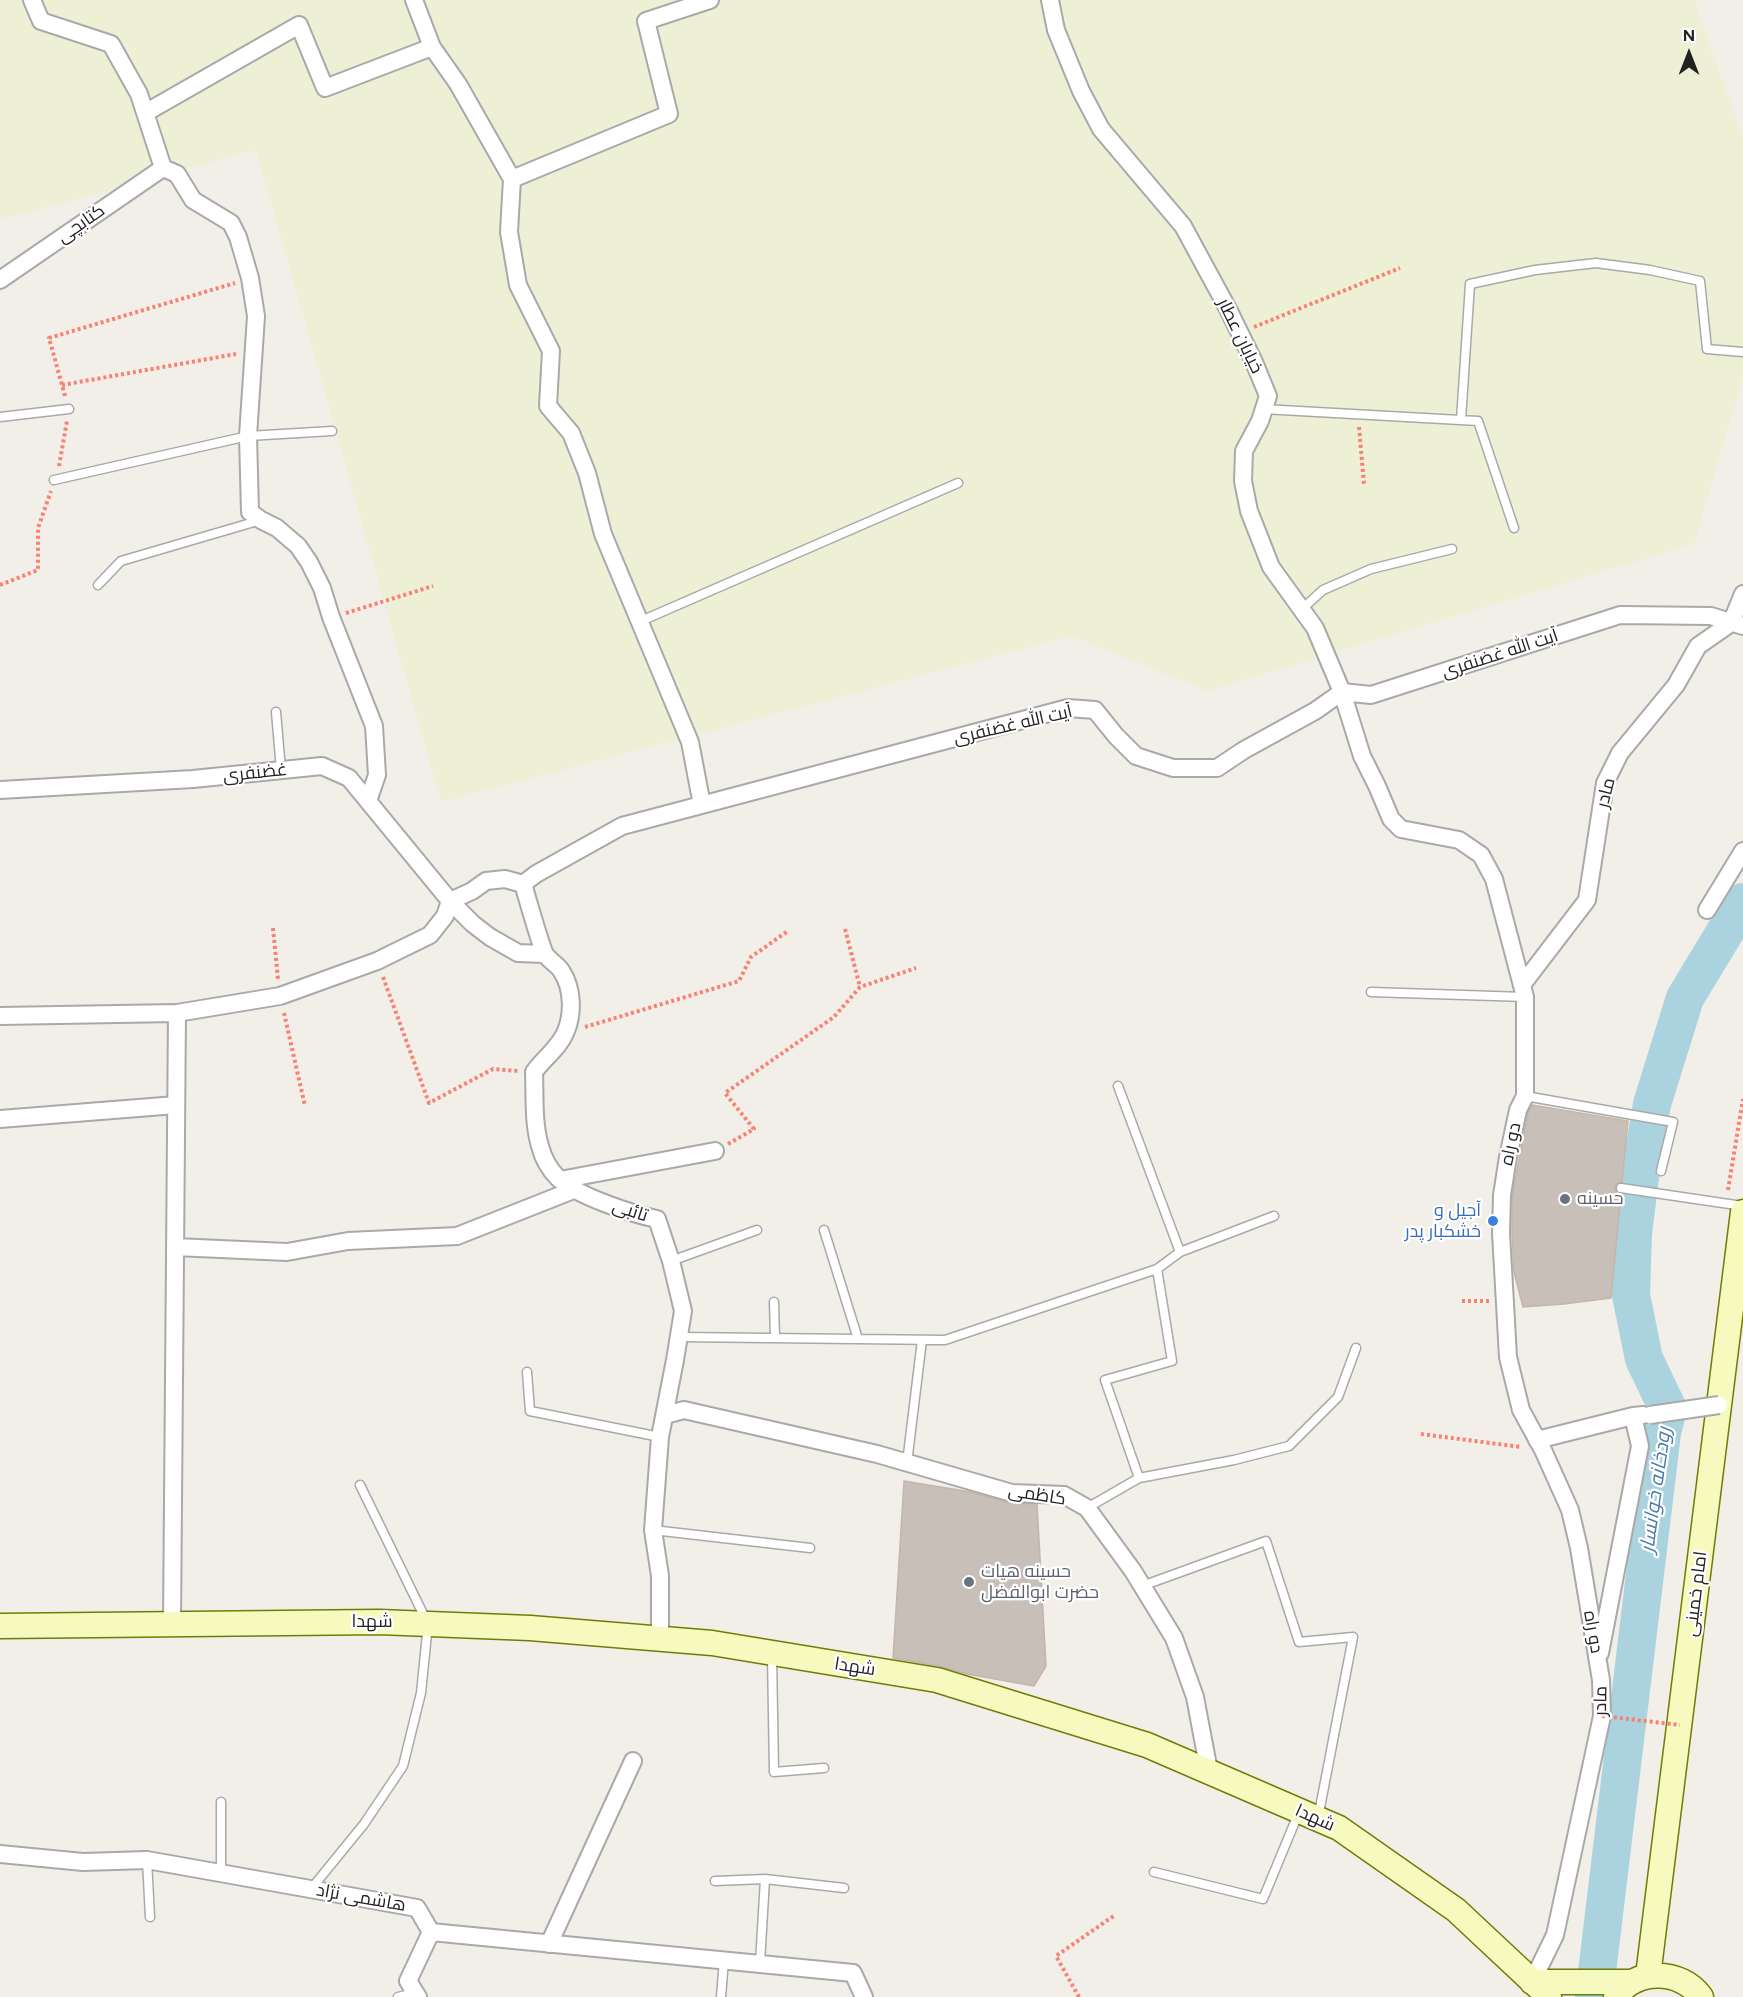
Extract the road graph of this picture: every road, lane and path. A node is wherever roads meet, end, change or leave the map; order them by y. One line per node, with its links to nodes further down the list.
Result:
1 (32, 0): 6 (street)
2 (414, 0): 5 (street)
3 (710, 0): 8 (street)
4 (1050, 0): 12 (street, خیابان عطار)
5 (432, 47): 6 (street); 8 (street)
6 (145, 112): 7 (street)
7 (163, 168): 10 (street); 11 (street, کتابچی)
8 (512, 179): 35 (street)
9 (1400, 268): 12 (path)
10 (250, 278): 13 (street); 15 (path)
11 (0, 280)
12 (1240, 333): 17 (street, خیابان عطار)
13 (254, 351): 15 (path); 22 (street)
14 (1743, 352): 20 (lane)
15 (62, 385): 16 (path)
16 (69, 409): 19 (lane); 23 (path)
17 (1263, 409): 18 (lane); 33 (street, خیابان عطار)
18 (1358, 414): 20 (lane); 25 (path)
19 (0, 417)
20 (1461, 420): 27 (lane)
21 (332, 430): 22 (lane)
22 (248, 436): 23 (lane); 26 (street)
23 (54, 480): 29 (path)
24 (958, 483): 35 (lane)
25 (1364, 484)
26 (261, 520): 30 (lane); 34 (street)
27 (1514, 528)
28 (1452, 549): 33 (lane)
29 (0, 585)
30 (98, 585)
31 (433, 586): 34 (path)
32 (1743, 594): 36 (street)
33 (1302, 609): 37 (street, خیابان عطار)
34 (331, 617): 41 (street)
35 (641, 621): 42 (street)
36 (1737, 624): 37 (street, آیت الله غضنفری); 54 (street, مادر)
37 (1342, 692): 42 (street, آیت الله غضنفری); 54 (street, دو راه)
38 (276, 712): 39 (lane)
39 (281, 770): 40 (street, غضنفری); 41 (street, غضنفری)
40 (0, 790)
41 (368, 801): 45 (street, غضنفری)
42 (702, 805): 44 (street, آیت الله غضنفری)
43 (1743, 851): 46 (street)
44 (529, 879): 45 (street); 50 (street)
45 (450, 901): 50 (street, غضنفری); 51 (street)
46 (1707, 910)
47 (273, 928): 56 (path)
48 (845, 929): 53 (path)
49 (788, 931): 59 (path)
50 (544, 954): 59 (street)
51 (377, 961): 56 (street); 60 (path)
52 (916, 968): 53 (path)
53 (860, 987): 66 (path)
54 (1524, 991): 55 (lane); 62 (street, دو راه)
55 (1371, 992)
56 (280, 996): 57 (street); 64 (path)
57 (177, 1013): 58 (street); 63 (street)
58 (0, 1016)
59 (565, 1033): 60 (street)
60 (534, 1072): 68 (street, تائبی)
61 (1118, 1086): 77 (lane)
62 (1525, 1096): 67 (lane); 81 (street, دو راه)
63 (176, 1105): 65 (street); 76 (street)
64 (305, 1106)
65 (0, 1119)
66 (715, 1151): 68 (street)
67 (1661, 1171)
68 (560, 1180): 70 (street, تائبی)
69 (1621, 1188): 71 (lane)
70 (576, 1190): 76 (street); 78 (street, تائبی)
71 (1743, 1206)
72 (1743, 1212): 89 (main road, امام خمینی)
73 (1274, 1216): 77 (lane)
74 (757, 1230): 78 (lane)
75 (824, 1230): 85 (lane)
76 (175, 1247): 103 (street)
77 (1180, 1252): 79 (lane)
78 (671, 1261): 83 (street, تائبی)
79 (1157, 1269): 86 (lane); 96 (lane)
80 (1462, 1301): 81 (path)
81 (1504, 1301): 94 (street, دو راه)
82 (774, 1302): 84 (lane)
83 (679, 1337): 84 (lane); 90 (street, تائبی)
84 (775, 1338): 85 (lane)
85 (858, 1339): 86 (lane)
86 (922, 1340): 95 (lane)
87 (1356, 1348): 96 (lane)
88 (527, 1372): 93 (lane)
89 (1719, 1406): 91 (street, bridge); 109 (main road, امام خمینی)
90 (665, 1415): 93 (street, تائبی); 95 (street, کاظمی)
91 (1641, 1415): 94 (street); 107 (street, مادر)
92 (1421, 1434): 94 (path)
93 (660, 1437): 99 (street, تائبی)
94 (1540, 1445): 107 (street, دو راه)
95 (907, 1463): 98 (street, کاظمی)
96 (1139, 1478): 98 (lane)
97 (360, 1485): 102 (lane)
98 (1087, 1508): 101 (street, کاظمی)
99 (653, 1530): 100 (lane); 105 (street, تائبی)
100 (810, 1548)
101 (1142, 1586): 112 (street, کاظمی); 114 (lane)
102 (428, 1623): 103 (main road, شهدا); 105 (main road, شهدا); 122 (lane)
103 (172, 1624): 104 (main road, شهدا)
104 (0, 1626)
105 (660, 1639): 106 (main road, شهدا)
106 (771, 1653): 111 (lane); 112 (main road, شهدا)
107 (1598, 1663): 108 (street, مادر)
108 (1602, 1716): 109 (path, bridge); 130 (street, مادر)
109 (1680, 1725): 129 (main road, امام خمینی)
110 (633, 1761): 126 (street)
111 (824, 1768)
112 (1209, 1771): 114 (main road, شهدا)
113 (221, 1802): 118 (lane)
114 (1309, 1815): 117 (lane); 130 (main road, شهدا)
115 (0, 1854): 116 (street, هاشمی نژاد)
116 (147, 1860): 118 (street, هاشمی نژاد); 124 (lane)
117 (1154, 1872)
118 (221, 1873): 122 (street, هاشمی نژاد)
119 (765, 1879): 120 (lane); 121 (lane); 128 (lane)
120 (715, 1881)
121 (844, 1888)
122 (311, 1889): 125 (street, هاشمی نژاد)
123 (1115, 1915): 134 (path)
124 (150, 1917)
125 (430, 1932): 126 (street); 131 (street)
126 (549, 1944): 127 (street)
127 (724, 1960): 128 (street); 132 (lane)
128 (760, 1963): 133 (street)
129 (1632, 1985): 130 (main road); 135 (main road)
130 (1541, 1989)
131 (410, 1996)
132 (721, 1997)
133 (864, 1997)
134 (1079, 1997)
135 (1701, 1997)

